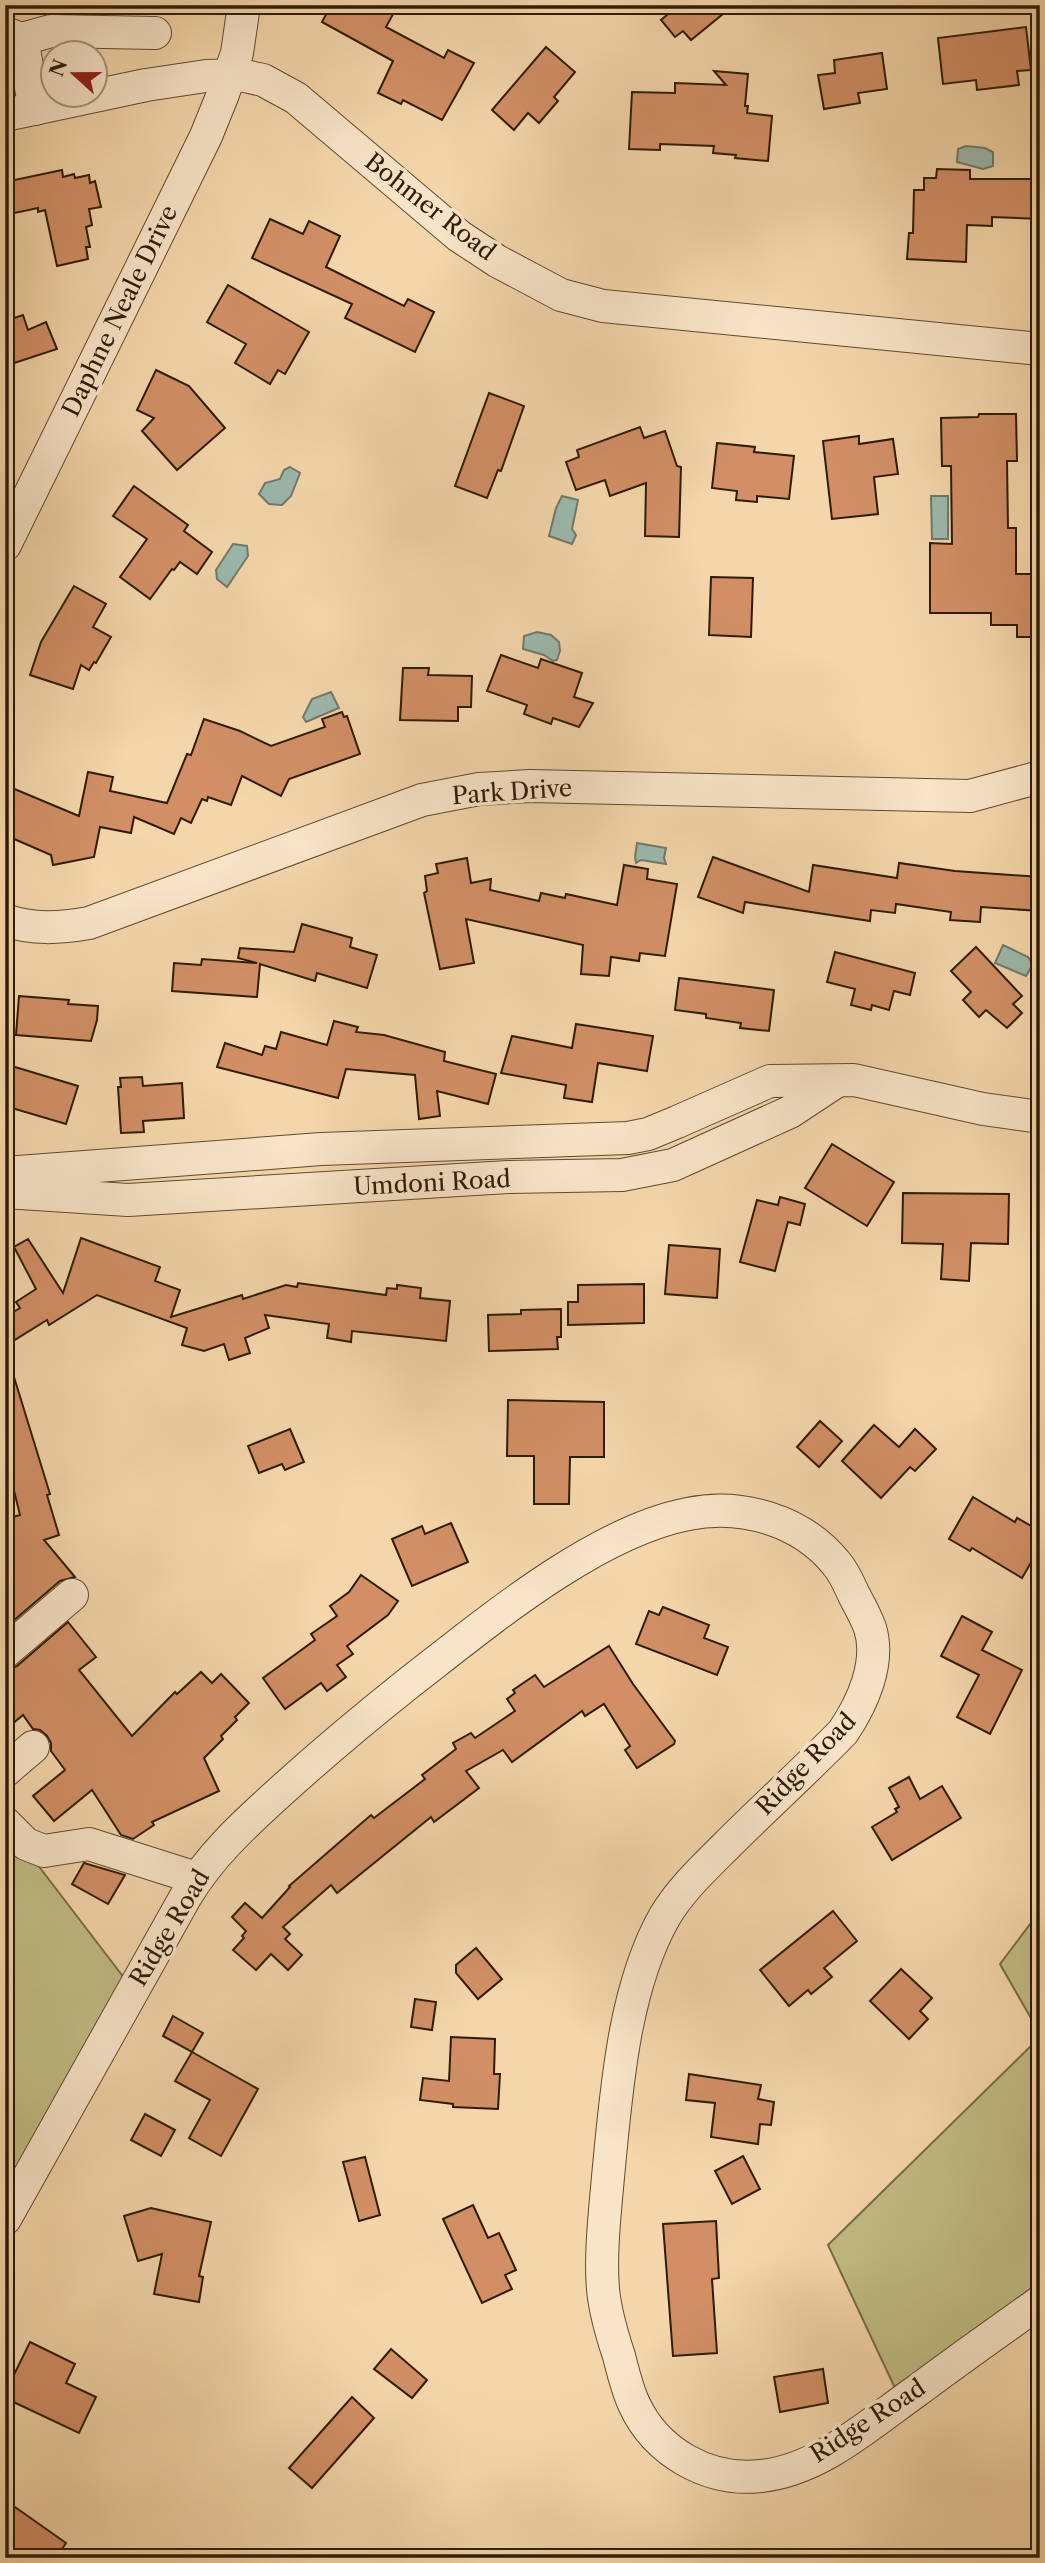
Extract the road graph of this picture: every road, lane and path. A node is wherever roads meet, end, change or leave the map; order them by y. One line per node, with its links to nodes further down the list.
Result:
1 (244, 5): 4 (street, Daphne Neale Drive)
2 (155, 33): 3 (street)
3 (18, 42): 5 (street)
4 (229, 75): 5 (street, Bohmer Road); 6 (street, Bohmer Road); 7 (street, Daphne Neale Drive)
5 (20, 112)
6 (1040, 349)
7 (5, 545)
8 (1040, 778): 9 (street, Park Drive)
9 (5, 920)
10 (837, 1081): 11 (street, Umdoni Road); 12 (street, Umdoni Road); 13 (street, Umdoni Road)
11 (1040, 1116)
12 (5, 1173)
13 (5, 1192)
14 (72, 1595): 15 (street)
15 (5, 1652)
16 (33, 1747): 17 (street)
17 (5, 1771)
18 (5, 1823): 19 (street)
19 (196, 1878): 20 (street, Ridge Road); 21 (street, Ridge Road)
20 (5, 2219)
21 (1040, 2302)

